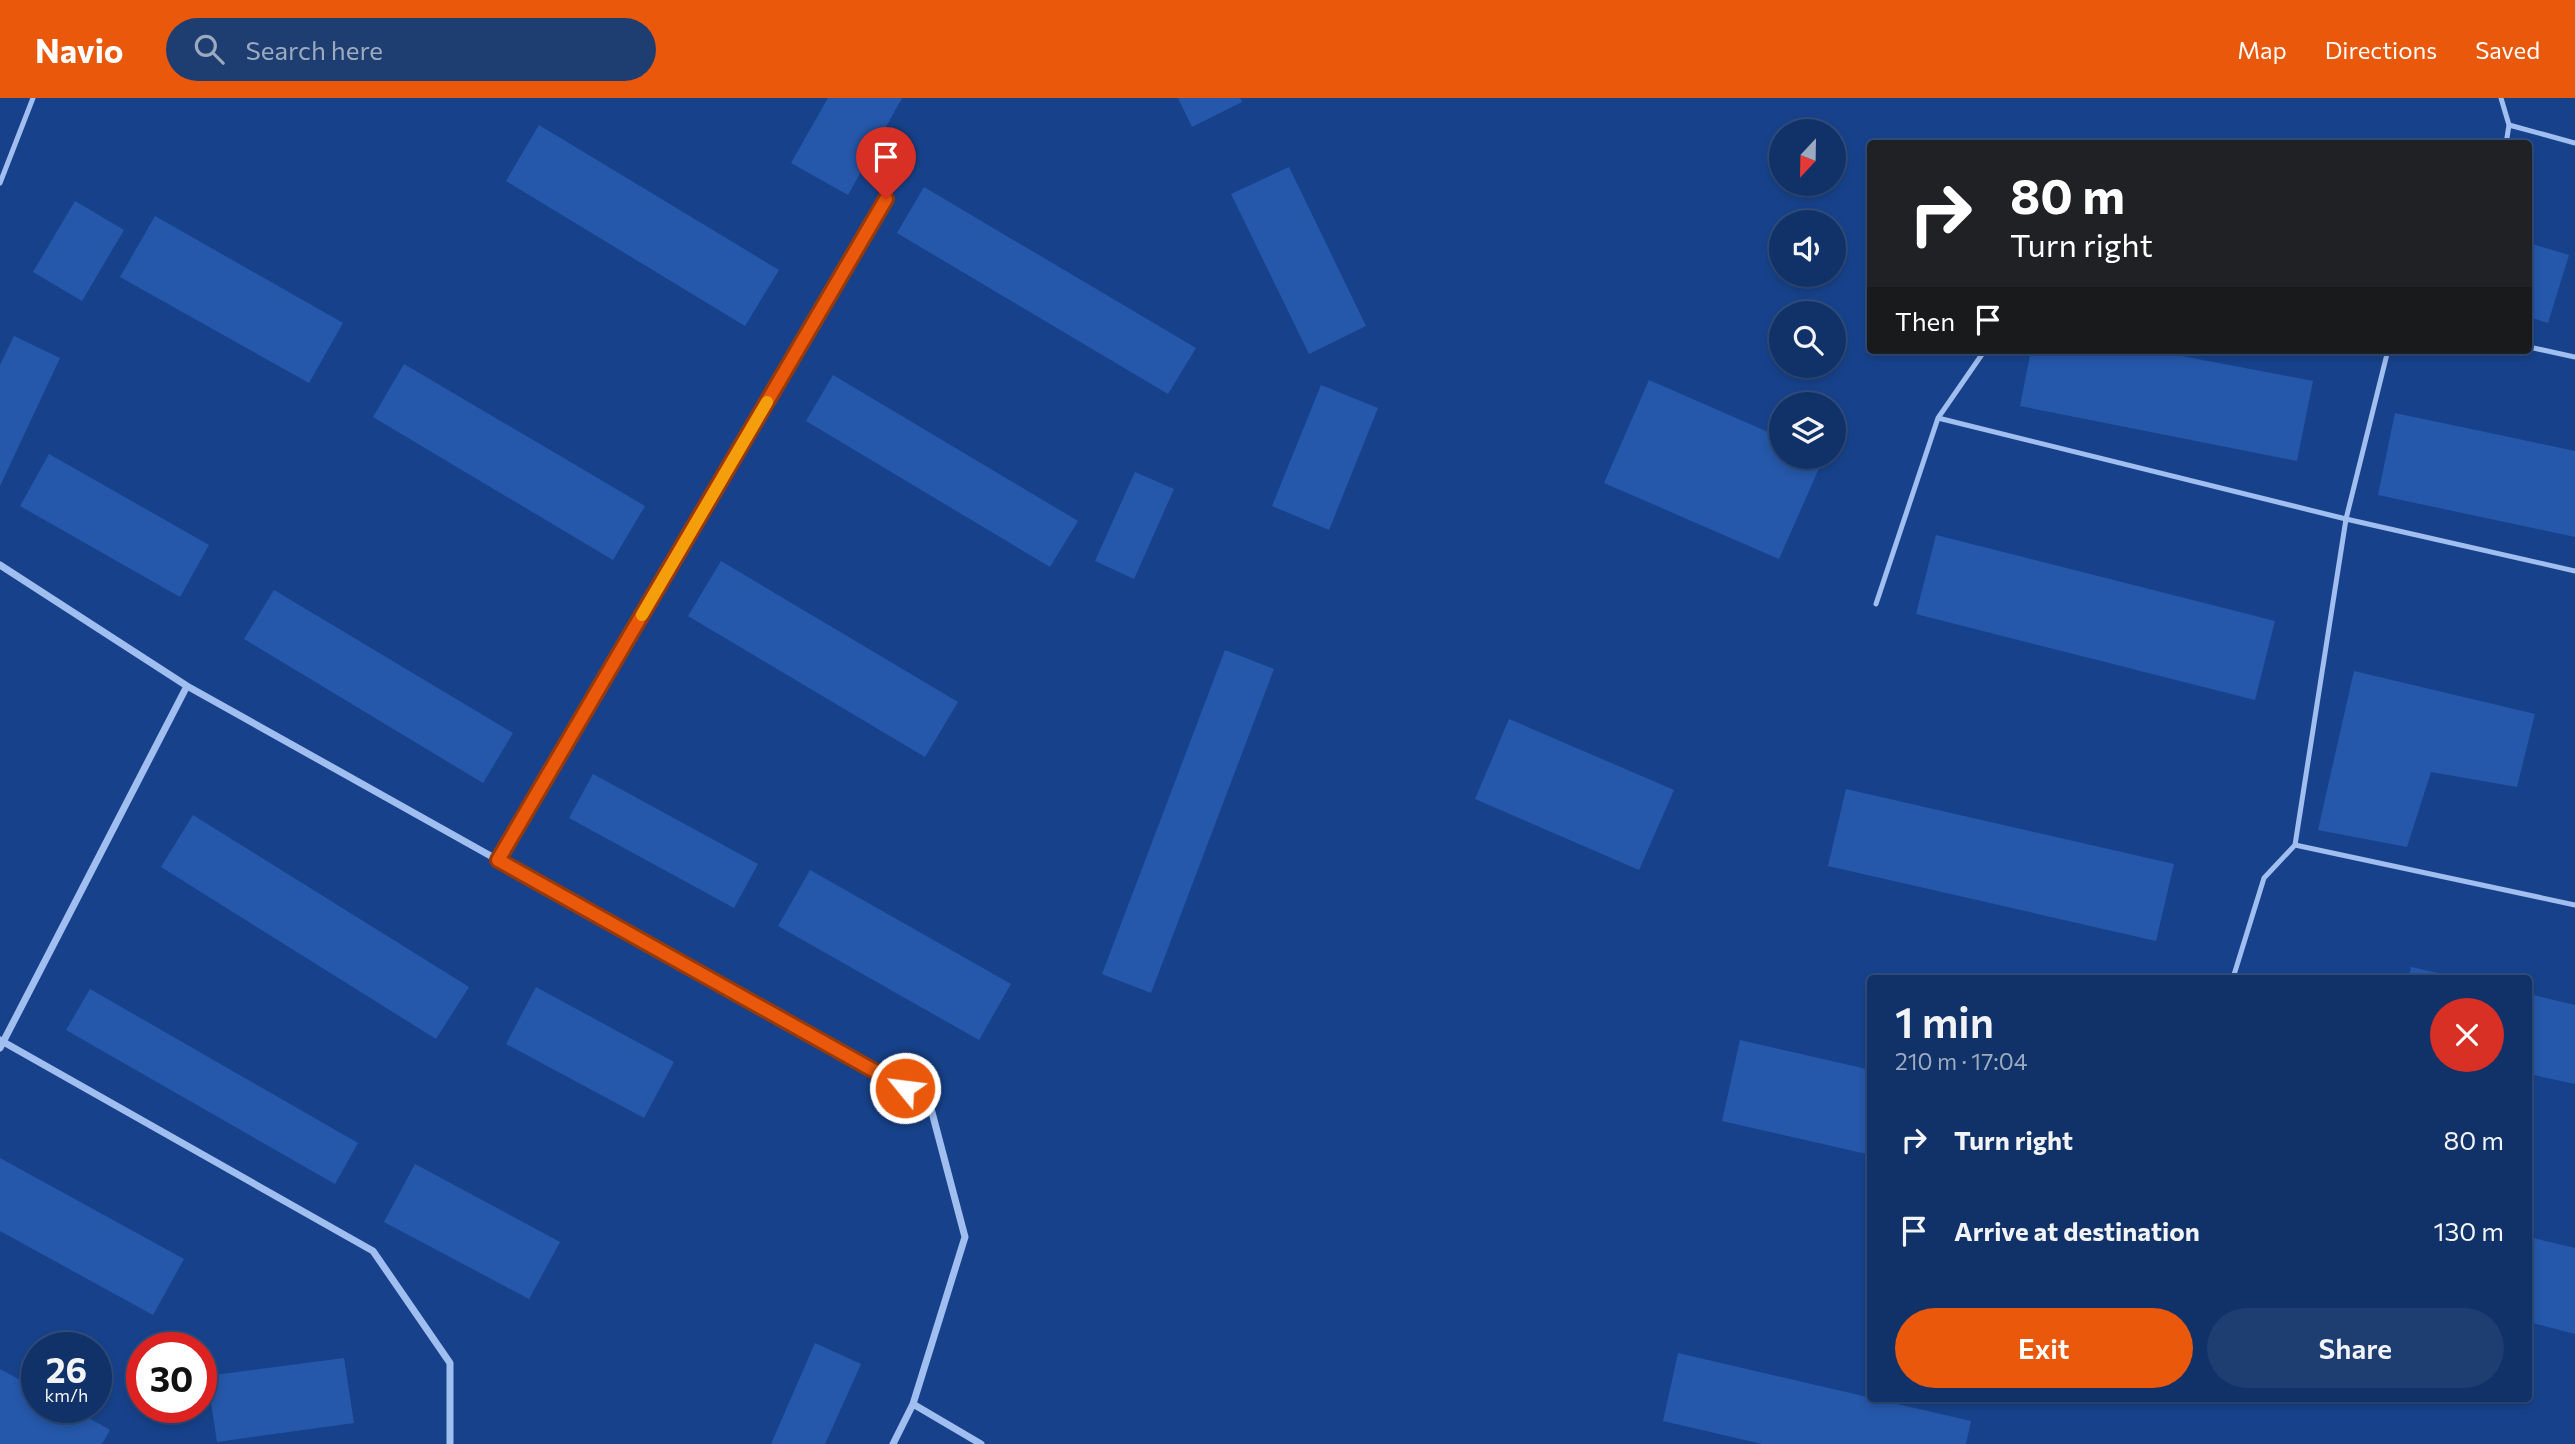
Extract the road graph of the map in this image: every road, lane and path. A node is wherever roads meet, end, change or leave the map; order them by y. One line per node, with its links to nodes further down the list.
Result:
1 (33, 98): 7 (lane)
2 (2501, 98): 3 (lane)
3 (2509, 125): 4 (lane); 5 (lane)
4 (2506, 140)
5 (2575, 142)
6 (900, 175): 19 (lane)
7 (0, 183)
8 (2532, 348): 11 (lane)
9 (1982, 354): 12 (lane)
10 (2387, 354): 13 (lane)
11 (2575, 357)
12 (1938, 418): 13 (lane); 16 (lane)
13 (2346, 519): 15 (lane); 18 (lane)
14 (0, 565): 17 (street)
15 (2575, 571)
16 (1876, 604)
17 (187, 686): 19 (street); 22 (street)
18 (2295, 845): 20 (lane); 21 (lane)
19 (498, 860): 23 (street)
20 (2575, 905)
21 (2234, 975)
22 (1, 1044): 24 (street)
23 (913, 1404): 25 (street); 26 (street)
24 (450, 1444)
25 (893, 1444)
26 (981, 1444)

